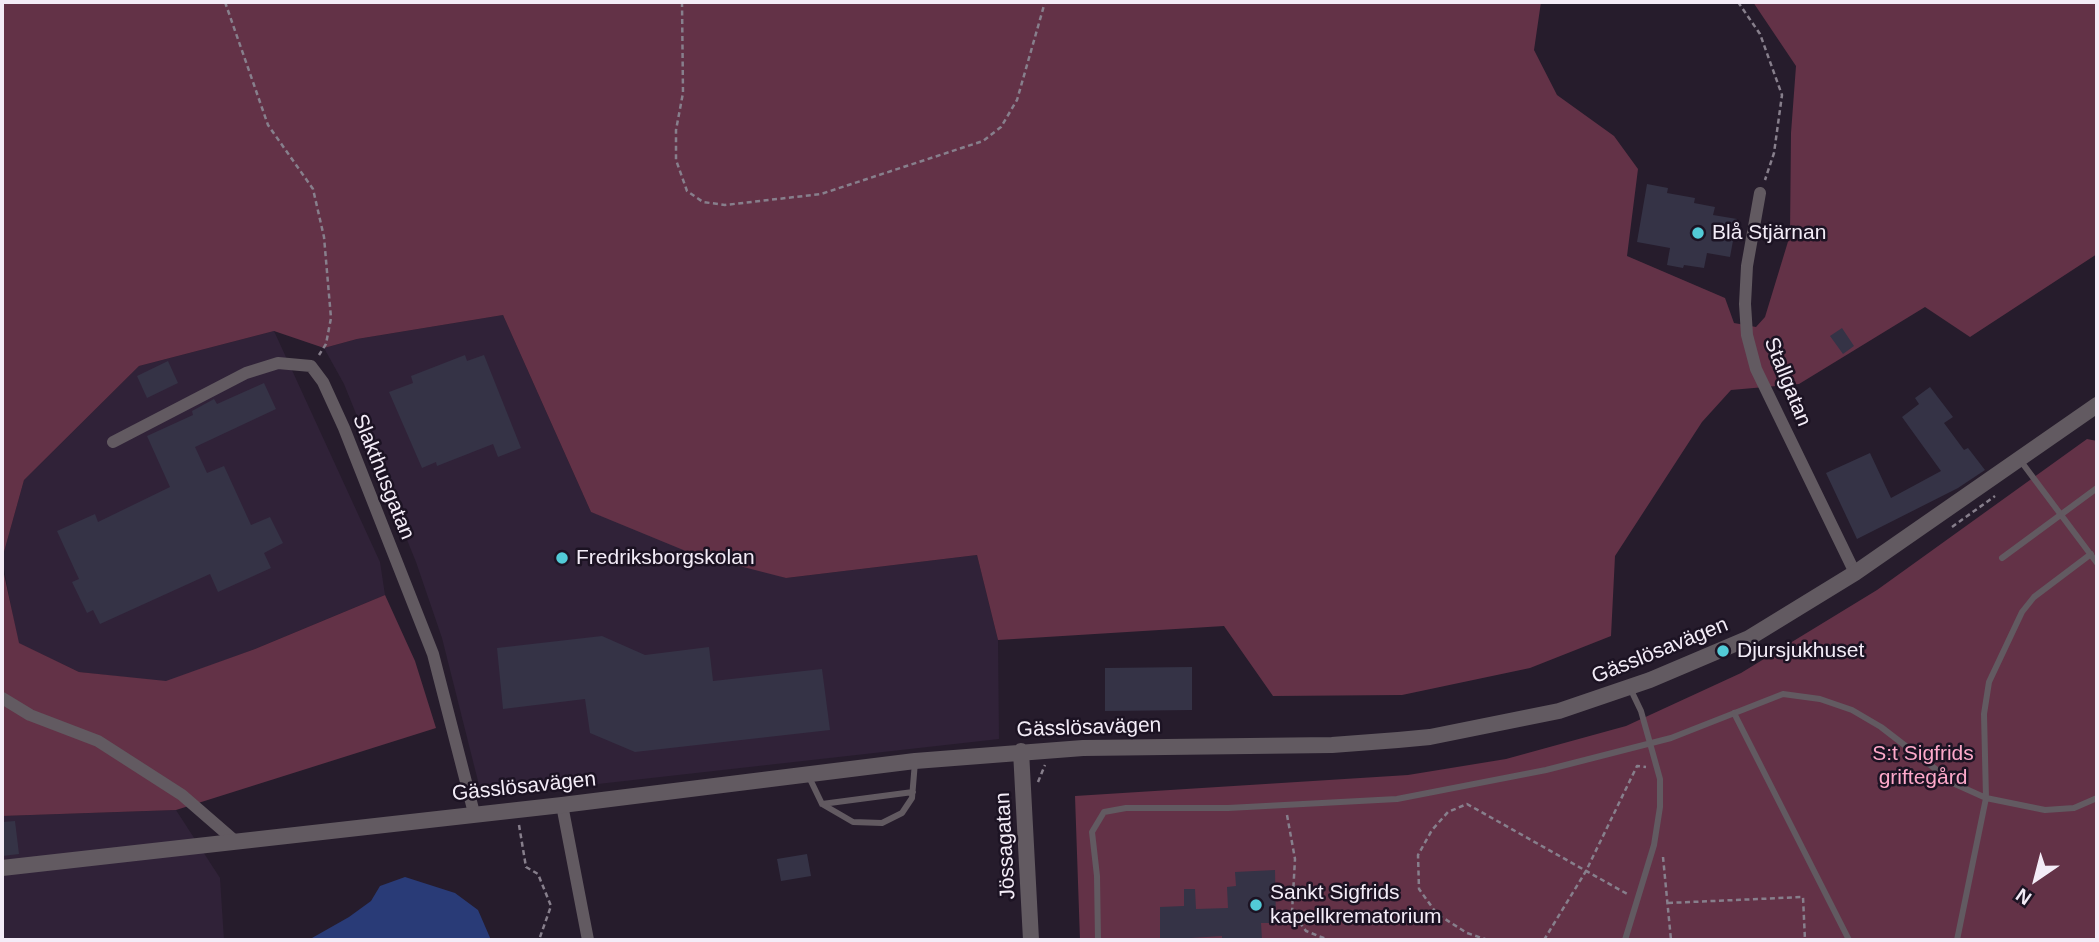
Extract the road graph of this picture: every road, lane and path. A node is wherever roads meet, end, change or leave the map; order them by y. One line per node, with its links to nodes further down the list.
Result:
1 (225, 2): 6 (path)
2 (682, 2): 3 (path)
3 (1045, 2)
4 (1738, 2): 5 (path)
5 (1760, 193): 15 (street, Stallgatan)
6 (311, 366): 8 (street); 30 (street, Slakthusgatan)
7 (2097, 405): 9 (street, Gässlösavägen)
8 (113, 442)
9 (2020, 460): 11 (lane); 15 (street, Gässlösavägen)
10 (2097, 488): 11 (lane)
11 (2061, 516): 12 (lane); 13 (lane)
12 (2091, 555): 14 (lane); 25 (lane)
13 (2002, 558)
14 (2097, 563)
15 (1855, 573): 16 (street, Gässlösavägen)
16 (1630, 688): 19 (lane); 20 (street, Gässlösavägen)
17 (2, 698): 32 (street)
18 (1734, 713): 19 (lane); 25 (lane); 48 (lane)
19 (1650, 743): 22 (lane); 29 (lane)
20 (1021, 751): 21 (street, Gässlösavägen); 40 (street, Jössagatan)
21 (915, 761): 23 (street, Gässlösavägen); 24 (lane)
22 (1656, 767): 33 (lane); 35 (path)
23 (807, 774): 27 (lane); 28 (street, Gässlösavägen)
24 (914, 792): 27 (lane); 27 (lane)
25 (1986, 798): 26 (lane); 49 (lane)
26 (2097, 798)
27 (822, 804)
28 (562, 805): 30 (street, Gässlösavägen); 39 (street)
29 (1285, 806): 41 (lane); 42 (path)
30 (474, 813): 32 (street, Gässlösavägen)
31 (518, 822): 38 (path)
32 (235, 841): 34 (street, Gässlösavägen)
33 (1654, 845): 36 (lane); 37 (path)
34 (2, 868)
35 (1586, 871): 36 (path); 43 (path); 44 (path)
36 (1637, 900): 45 (lane)
37 (1668, 904): 46 (path); 47 (path)
38 (540, 940)
39 (588, 940)
40 (1031, 940)
41 (1098, 940)
42 (1329, 940)
43 (1488, 940)
44 (1544, 940)
45 (1625, 940)
46 (1671, 940)
47 (1805, 940)
48 (1849, 940)
49 (1957, 940)

